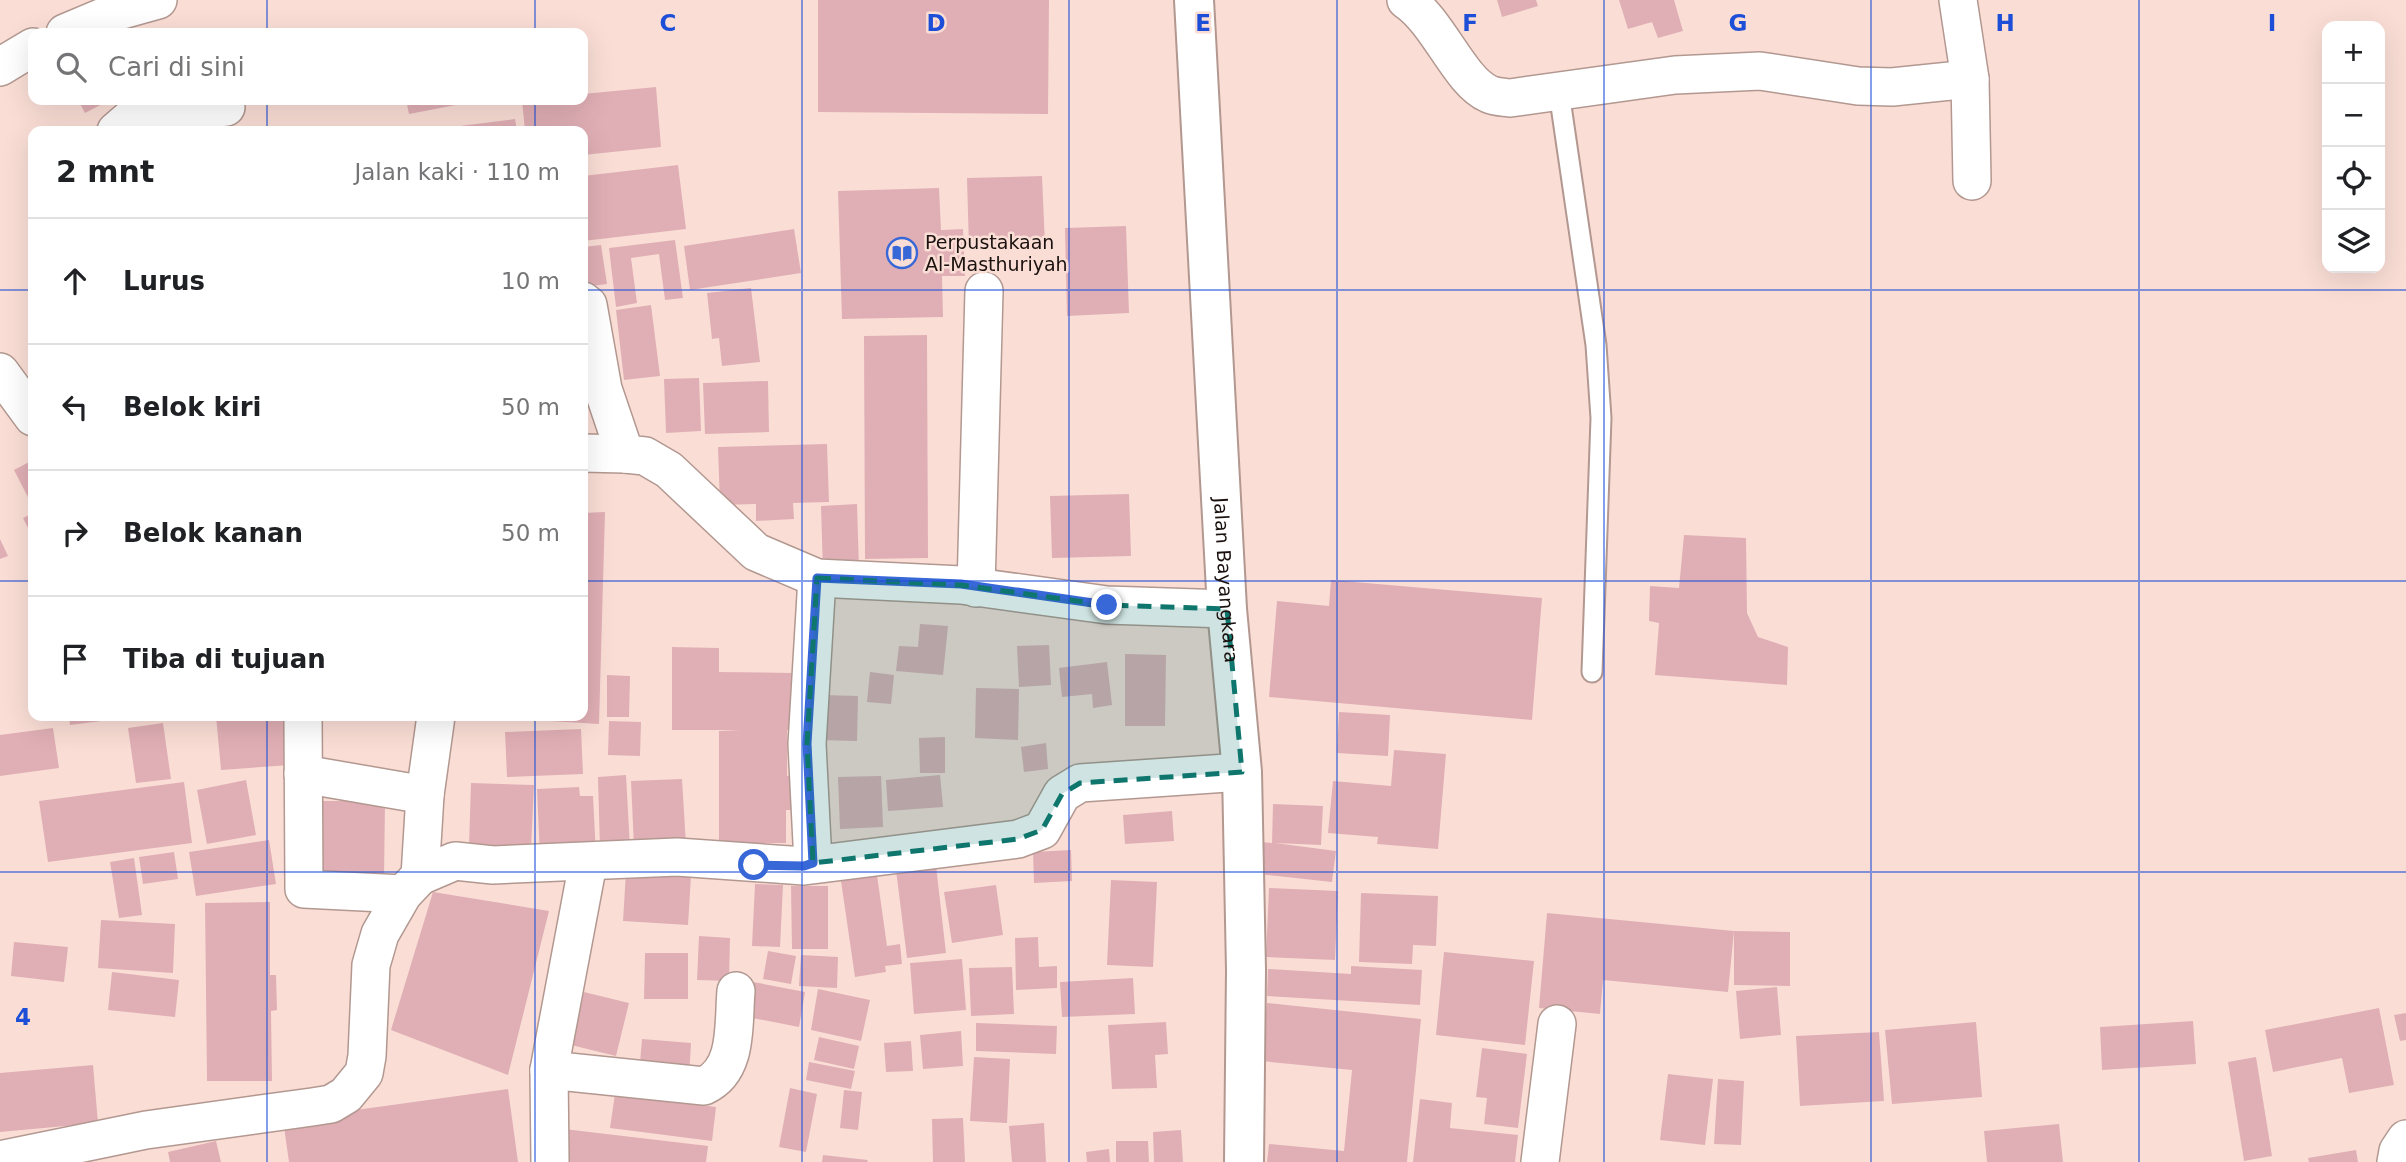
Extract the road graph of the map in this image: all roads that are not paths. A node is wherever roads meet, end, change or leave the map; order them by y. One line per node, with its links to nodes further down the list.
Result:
1 (158, 0): 5 (street)
2 (1195, 0): 21 (highway, Jalan Bayangkara)
3 (1406, 0): 9 (street)
4 (1958, 0): 8 (street)
5 (77, 28)
6 (28, 50): 7 (street)
7 (0, 67)
8 (1970, 79): 9 (street); 12 (street)
9 (1559, 92): 22 (lane)
10 (226, 107): 11 (street)
11 (122, 126)
12 (1972, 181)
13 (984, 291): 20 (street)
14 (588, 305): 18 (street)
15 (0, 372): 16 (street)
16 (28, 409)
17 (588, 453): 18 (street)
18 (625, 454): 19 (street)
19 (817, 578): 20 (street); 29 (street)
20 (976, 587): 21 (street)
21 (1227, 608): 25 (highway, Jalan Bayangkara)
22 (1592, 672)
23 (303, 721): 26 (street)
24 (435, 721): 27 (street)
25 (1241, 772): 29 (street); 37 (highway, Jalan Bayangkara)
26 (303, 774): 27 (street); 30 (street)
27 (425, 795): 30 (street)
28 (588, 863): 29 (street); 30 (street); 33 (street)
29 (813, 863)
30 (412, 885): 35 (street)
31 (736, 991): 33 (street)
32 (1556, 1024): 38 (street)
33 (549, 1070): 36 (street)
34 (2406, 1139): 39 (street)
35 (0, 1160)
36 (550, 1162)
37 (1244, 1162)
38 (1540, 1162)
39 (2396, 1162)

